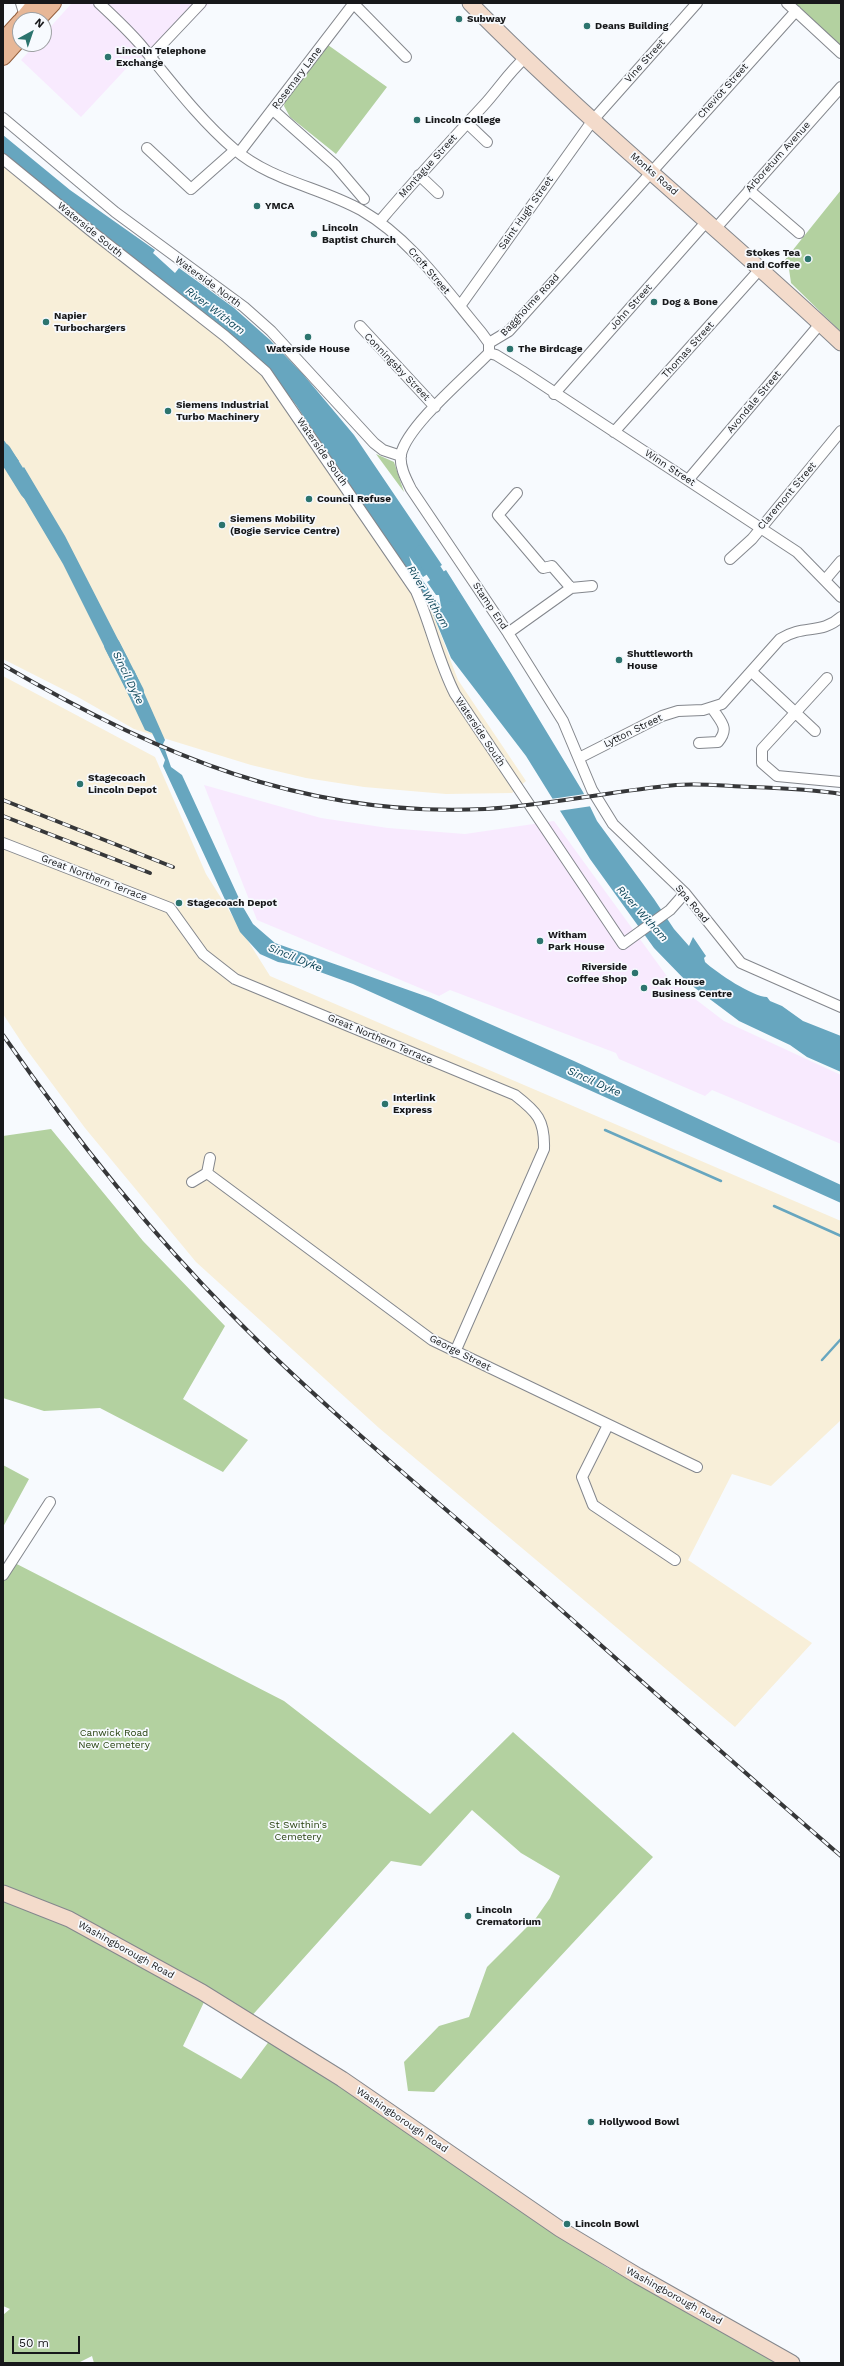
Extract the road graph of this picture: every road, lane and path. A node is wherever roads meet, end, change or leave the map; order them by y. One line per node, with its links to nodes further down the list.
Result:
1 (99, 3): 12 (street, Croft Street)
2 (202, 3): 12 (street)
3 (353, 3): 13 (street); 17 (street, Rosemary Lane)
4 (470, 3): 15 (main road, Monks Road)
5 (697, 3): 19 (street, Vine Street)
6 (787, 3): 7 (street)
7 (796, 11): 11 (street); 25 (street, Cheviot Street)
8 (12, 32): 9 (main road)
9 (3, 41)
10 (12, 47): 14 (main road)
11 (841, 53)
12 (150, 57): 23 (street, Croft Street)
13 (406, 57)
14 (3, 58)
15 (525, 58): 19 (main road, Monks Road); 20 (street, Montague Street)
16 (839, 93): 27 (street, Arboretum Avenue)
17 (273, 110): 23 (street, Rosemary Lane); 29 (street)
18 (3, 118): 43 (street, Waterside North)
19 (593, 120): 25 (main road, Monks Road); 34 (street, Saint Hugh Street)
20 (467, 123): 21 (street); 26 (street, Montague Street)
21 (487, 142)
22 (147, 148): 23 (street, Rosemary Lane)
23 (237, 151): 30 (street, Croft Street)
24 (3, 159): 64 (street, Waterside South)
25 (650, 172): 31 (main road, Monks Road); 38 (street, Baggholme Road)
26 (419, 175): 28 (street); 30 (street, Montague Street)
27 (749, 190): 31 (street, Arboretum Avenue); 32 (street)
28 (438, 193)
29 (364, 200)
30 (380, 221): 34 (street, Croft Street)
31 (712, 224): 33 (main road, Monks Road); 39 (street, John Street)
32 (799, 233)
33 (761, 268): 35 (main road, Monks Road); 42 (street, Thomas Street)
34 (460, 306): 38 (street, Croft Street)
35 (820, 324): 37 (main road, Monks Road); 44 (street, Avondale Street)
36 (360, 326): 40 (street, Conningsby Street)
37 (841, 343)
38 (489, 348): 39 (street, Winn Street); 40 (street, Baggholme Road)
39 (554, 394): 42 (street, Winn Street)
40 (435, 407): 43 (street, Baggholme Road)
41 (841, 430): 46 (street, Claremont Street)
42 (614, 432): 44 (street, Winn Street)
43 (401, 456): 54 (street, Stamp End)
44 (688, 480): 46 (street, Winn Street)
45 (518, 493): 51 (street)
46 (760, 528): 47 (street, Claremont Street); 49 (street, Winn Street)
47 (730, 560)
48 (841, 561): 49 (street)
49 (825, 580): 52 (street, Winn Street)
50 (592, 586): 51 (street)
51 (571, 588): 54 (street)
52 (841, 597)
53 (841, 616): 55 (street, Lytton Street)
54 (508, 633): 61 (street, Stamp End)
55 (752, 672): 57 (street, Lytton Street); 58 (street)
56 (828, 678): 58 (street)
57 (712, 708): 60 (street); 61 (street, Lytton Street)
58 (796, 712): 59 (street); 62 (street)
59 (815, 730)
60 (700, 743)
61 (579, 758): 64 (street, Spa Road)
62 (841, 782)
63 (3, 843): 69 (street, Great Northern Terrace)
64 (685, 893): 65 (street, Spa Road)
65 (841, 1007)
66 (210, 1158): 67 (street)
67 (208, 1173): 68 (street); 69 (street, George Street)
68 (192, 1182)
69 (455, 1352): 70 (street, George Street)
70 (608, 1425): 71 (street, George Street); 73 (street)
71 (697, 1467)
72 (50, 1502): 74 (street)
73 (675, 1560)
74 (3, 1575)
75 (3, 1893): 76 (main road, Washingborough Road)
76 (792, 2363)

